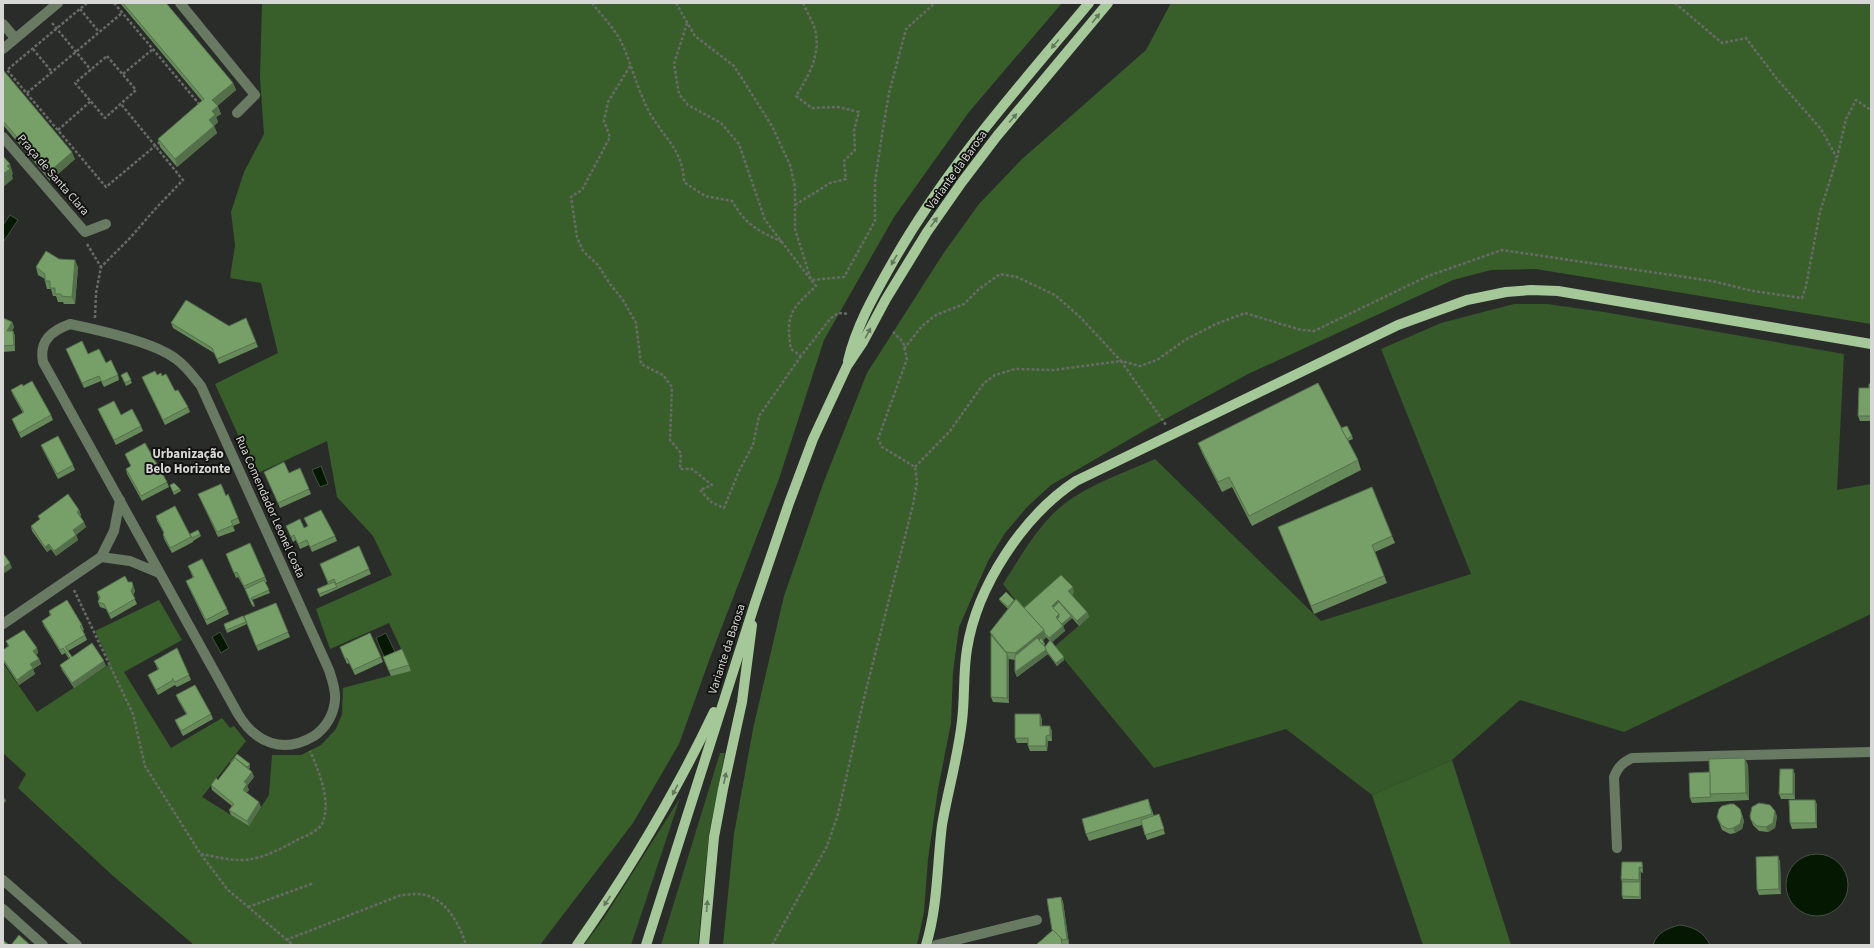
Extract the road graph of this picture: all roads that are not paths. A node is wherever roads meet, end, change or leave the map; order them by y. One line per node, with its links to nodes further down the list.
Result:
1 (58, 3): 6 (street)
2 (180, 3): 8 (street)
3 (1089, 3): 12 (main road, Variante da Barosa, one-way to 12)
4 (1108, 3): 12 (main road, Variante da Barosa, one-way to 4)
5 (3, 24): 6 (street)
6 (15, 38): 7 (street)
7 (3, 49)
8 (237, 113)
9 (3, 137): 10 (street, Praça de Santa Clara)
10 (106, 224)
11 (1871, 344): 29 (main road)
12 (847, 366): 16 (main road, Variante da Barosa)
13 (120, 500): 14 (street); 15 (street, Rua Comendador Leonel Costa); 15 (street, Rua Comendador Leonel Costa)
14 (101, 557): 15 (street); 17 (street)
15 (159, 573)
16 (755, 603): 18 (main road, Variante da Barosa); 28 (main road, one-way to 16)
17 (3, 624)
18 (730, 680): 26 (main road, one-way to 26); 27 (main road, Variante da Barosa)
19 (1871, 752): 20 (street)
20 (1617, 848)
21 (3, 880): 25 (street)
22 (3, 909): 24 (street)
23 (1037, 920): 30 (street)
24 (43, 945)
25 (77, 945)
26 (577, 945)
27 (646, 945)
28 (704, 945)
29 (926, 945)
30 (936, 945)

